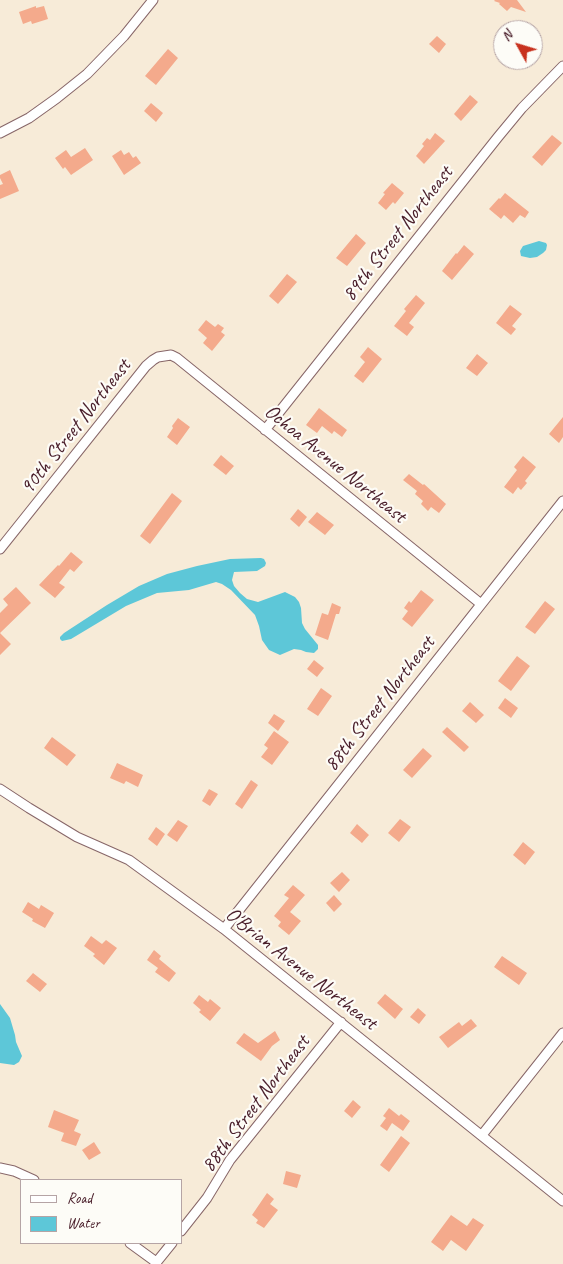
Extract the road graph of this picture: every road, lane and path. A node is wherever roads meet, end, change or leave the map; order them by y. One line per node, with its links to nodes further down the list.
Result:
1 (152, 0): 3 (street)
2 (563, 66): 5 (street, 89th Street Northeast)
3 (0, 134)
4 (165, 356): 5 (street, Ochoa Avenue Northeast); 7 (street, 90th Street Northeast)
5 (265, 430): 8 (street, Ochoa Avenue Northeast)
6 (563, 502): 8 (street, 88th Street Northeast)
7 (0, 549)
8 (481, 604): 10 (street, 88th Street Northeast)
9 (0, 789): 10 (street, O'Brian Avenue Northeast)
10 (224, 929): 11 (street, O'Brian Avenue Northeast)
11 (341, 1022): 13 (street, O'Brian Avenue Northeast); 17 (street, 88th Street Northeast)
12 (563, 1033): 13 (street)
13 (482, 1135): 16 (street, O'Brian Avenue Northeast)
14 (0, 1168): 15 (street)
15 (32, 1179)
16 (563, 1201)
17 (182, 1230)
18 (131, 1244): 20 (street)
19 (171, 1244): 20 (street)
20 (156, 1263)

